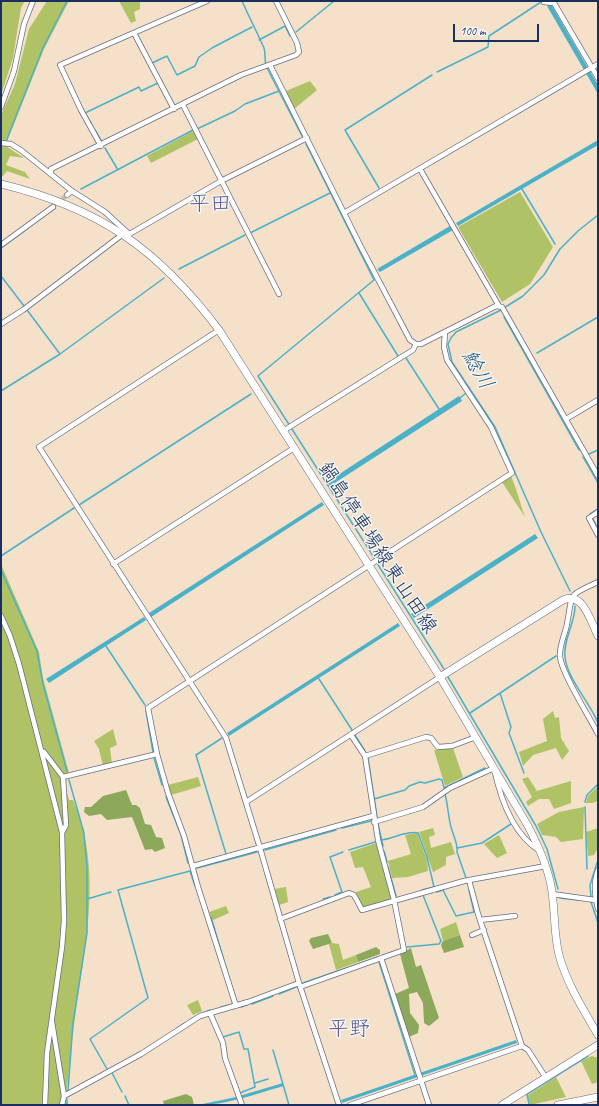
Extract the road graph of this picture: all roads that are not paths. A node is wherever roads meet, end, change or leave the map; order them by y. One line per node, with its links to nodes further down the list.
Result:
1 (33, 1): 12 (street)
2 (207, 1): 6 (street)
3 (276, 1): 8 (street)
4 (552, 1): 5 (street); 9 (street)
5 (544, 2)
6 (134, 33): 13 (street); 16 (street)
7 (598, 64): 9 (street)
8 (267, 65): 11 (street); 14 (street)
9 (592, 68): 10 (street); 17 (street)
10 (598, 78)
11 (183, 105): 13 (street); 19 (street)
12 (1, 107)
13 (174, 109): 16 (street)
14 (307, 138): 19 (street); 24 (street)
15 (1, 143): 18 (street)
16 (101, 146): 18 (street)
17 (420, 169): 24 (street); 28 (street)
18 (51, 173): 21 (street)
19 (221, 181): 25 (street); 27 (street)
20 (1, 184): 25 (main road, 鍋島停車場線東山田線)
21 (72, 191): 22 (street); 25 (street)
22 (67, 195)
23 (53, 207): 26 (street)
24 (344, 213): 32 (street)
25 (126, 235): 29 (street); 30 (main road, 鍋島停車場線東山田線)
26 (1, 245)
27 (278, 294)
28 (501, 306): 31 (street); 34 (street)
29 (1, 324)
30 (219, 330): 35 (main road, 鍋島停車場線東山田線); 41 (street)
31 (446, 332): 32 (street); 40 (street)
32 (416, 344): 35 (street)
33 (598, 400): 34 (street)
34 (566, 419): 37 (street)
35 (288, 428): 36 (main road, 鍋島停車場線東山田線)
36 (294, 448): 40 (main road, 鍋島停車場線東山田線); 41 (street)
37 (598, 476)
38 (598, 512): 39 (street)
39 (598, 535)
40 (374, 562): 46 (main road, 鍋島停車場線東山田線); 47 (street)
41 (113, 564): 47 (street)
42 (598, 582): 43 (street)
43 (571, 597): 45 (main road); 46 (main road); 48 (street)
44 (1, 616): 51 (street)
45 (598, 636)
46 (440, 677): 49 (street); 50 (main road, 鍋島停車場線東山田線)
47 (189, 681): 52 (street); 56 (street)
48 (598, 734)
49 (351, 735): 53 (street); 56 (street)
50 (476, 737): 53 (street); 54 (main road, 鍋島停車場線東山田線)
51 (42, 751): 55 (street); 59 (street)
52 (157, 754): 55 (street); 61 (street)
53 (364, 756): 57 (street)
54 (494, 768): 58 (street); 62 (main road, 鍋島停車場線東山田線)
55 (64, 777): 59 (street)
56 (246, 802): 60 (street)
57 (373, 816): 58 (street); 60 (street)
58 (374, 822): 66 (street)
59 (62, 832): 78 (street)
60 (260, 848): 61 (street); 70 (street)
61 (193, 866): 76 (street)
62 (546, 866): 64 (street); 65 (main road, 鍋島停車場線東山田線)
63 (598, 870): 67 (street)
64 (469, 880): 66 (street); 71 (street)
65 (552, 894): 67 (street); 79 (main road, 鍋島停車場線東山田線)
66 (394, 900): 70 (street); 74 (street)
67 (595, 900): 68 (street)
68 (598, 909)
69 (515, 916): 71 (street)
70 (280, 919): 75 (street)
71 (480, 920): 72 (street)
72 (484, 930): 73 (street); 80 (street)
73 (472, 934)
74 (381, 958): 75 (street); 82 (street)
75 (299, 985): 76 (street); 90 (street)
76 (236, 1006): 77 (street)
77 (210, 1013): 85 (street); 87 (street)
78 (52, 1019): 85 (street); 88 (street)
79 (598, 1034)
80 (522, 1046): 82 (street); 83 (street)
81 (598, 1046): 83 (main road)
82 (420, 1077): 91 (street); 92 (street)
83 (546, 1078): 84 (main road)
84 (519, 1095): 93 (main road); 94 (main road)
85 (64, 1096): 89 (street)
86 (598, 1097): 95 (main road)
87 (241, 1104)
88 (45, 1105)
89 (62, 1105)
90 (339, 1105)
91 (350, 1105)
92 (429, 1105)
93 (502, 1105)
94 (513, 1105)
95 (558, 1105)

